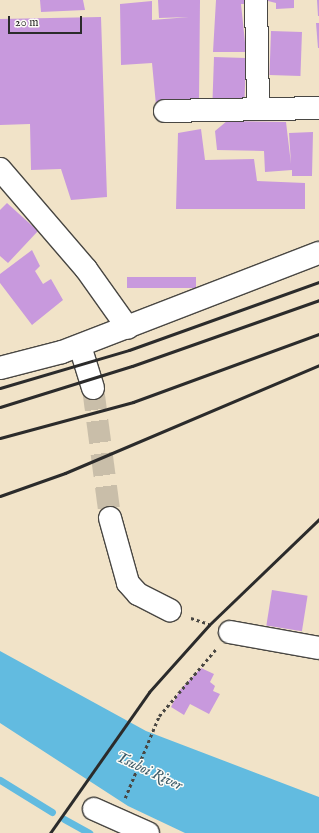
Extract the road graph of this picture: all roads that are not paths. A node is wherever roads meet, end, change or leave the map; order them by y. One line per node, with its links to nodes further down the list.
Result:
1 (256, 0): 2 (street)
2 (258, 108): 3 (street); 4 (street)
3 (319, 108)
4 (165, 111)
5 (0, 169): 7 (street)
6 (319, 253): 7 (street)
7 (128, 328): 8 (street)
8 (80, 346): 9 (street); 10 (street)
9 (0, 368)
10 (93, 388)
11 (110, 518): 12 (street)
12 (170, 610)
13 (230, 632): 14 (street)
14 (319, 648)
15 (94, 809): 16 (street)
16 (148, 833)

